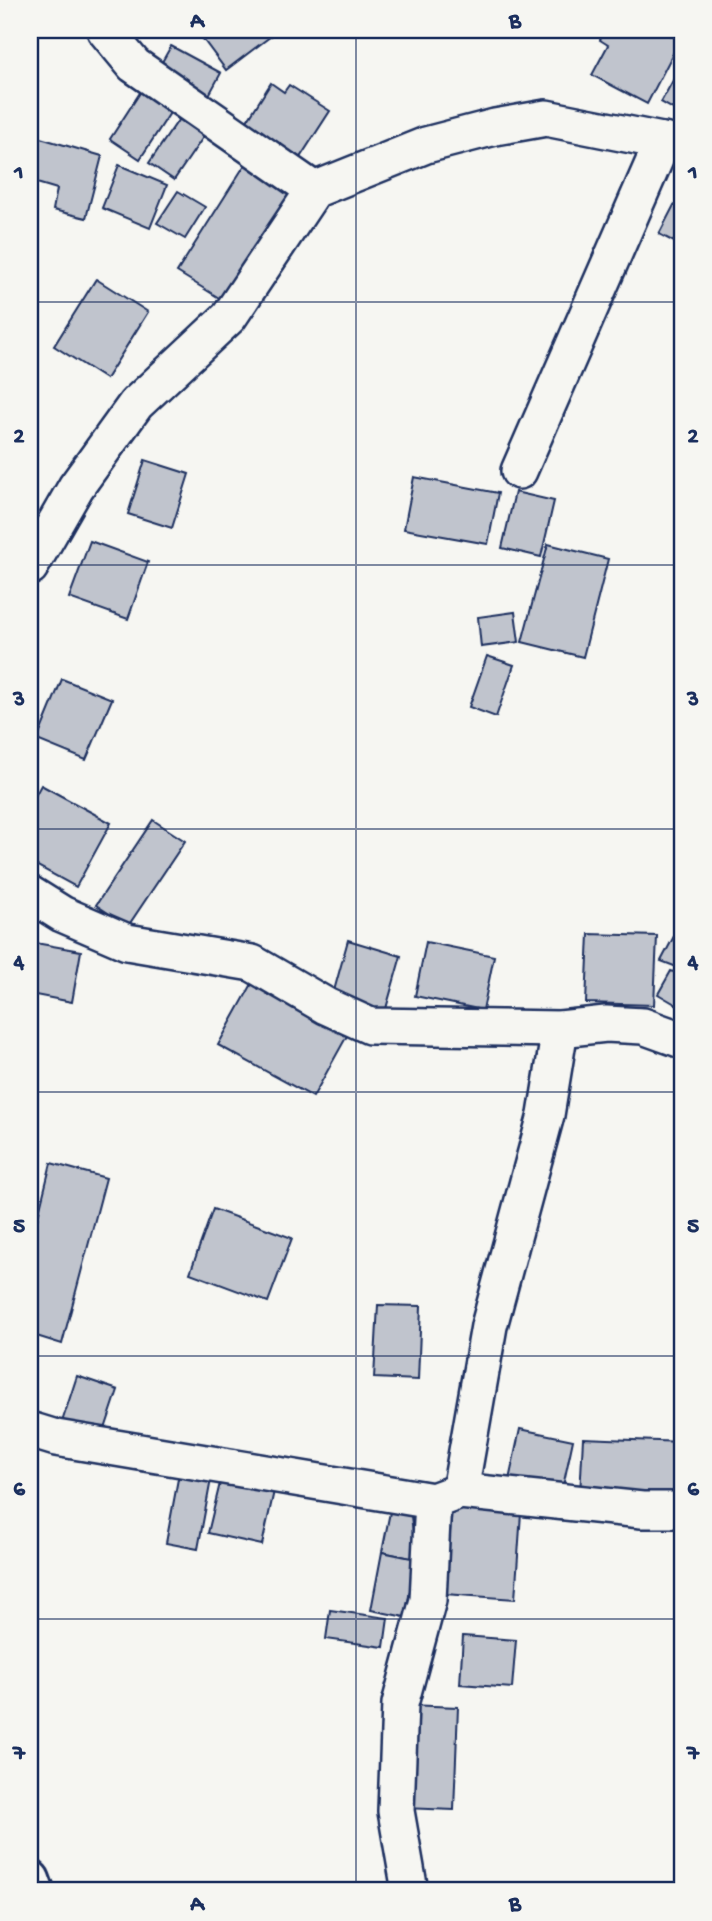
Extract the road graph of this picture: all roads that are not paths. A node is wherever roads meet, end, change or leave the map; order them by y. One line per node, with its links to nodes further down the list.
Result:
1 (105, 30): 3 (street)
2 (673, 143): 3 (street); 4 (street)
3 (314, 190): 5 (street)
4 (519, 471)
5 (30, 567)
6 (30, 894): 7 (street)
7 (559, 1029): 8 (street); 10 (street)
8 (682, 1040)
9 (30, 1430): 10 (street)
10 (447, 1496): 11 (street); 14 (street)
11 (682, 1510)
12 (30, 1880): 13 (street)
13 (34, 1891)
14 (410, 1891)

